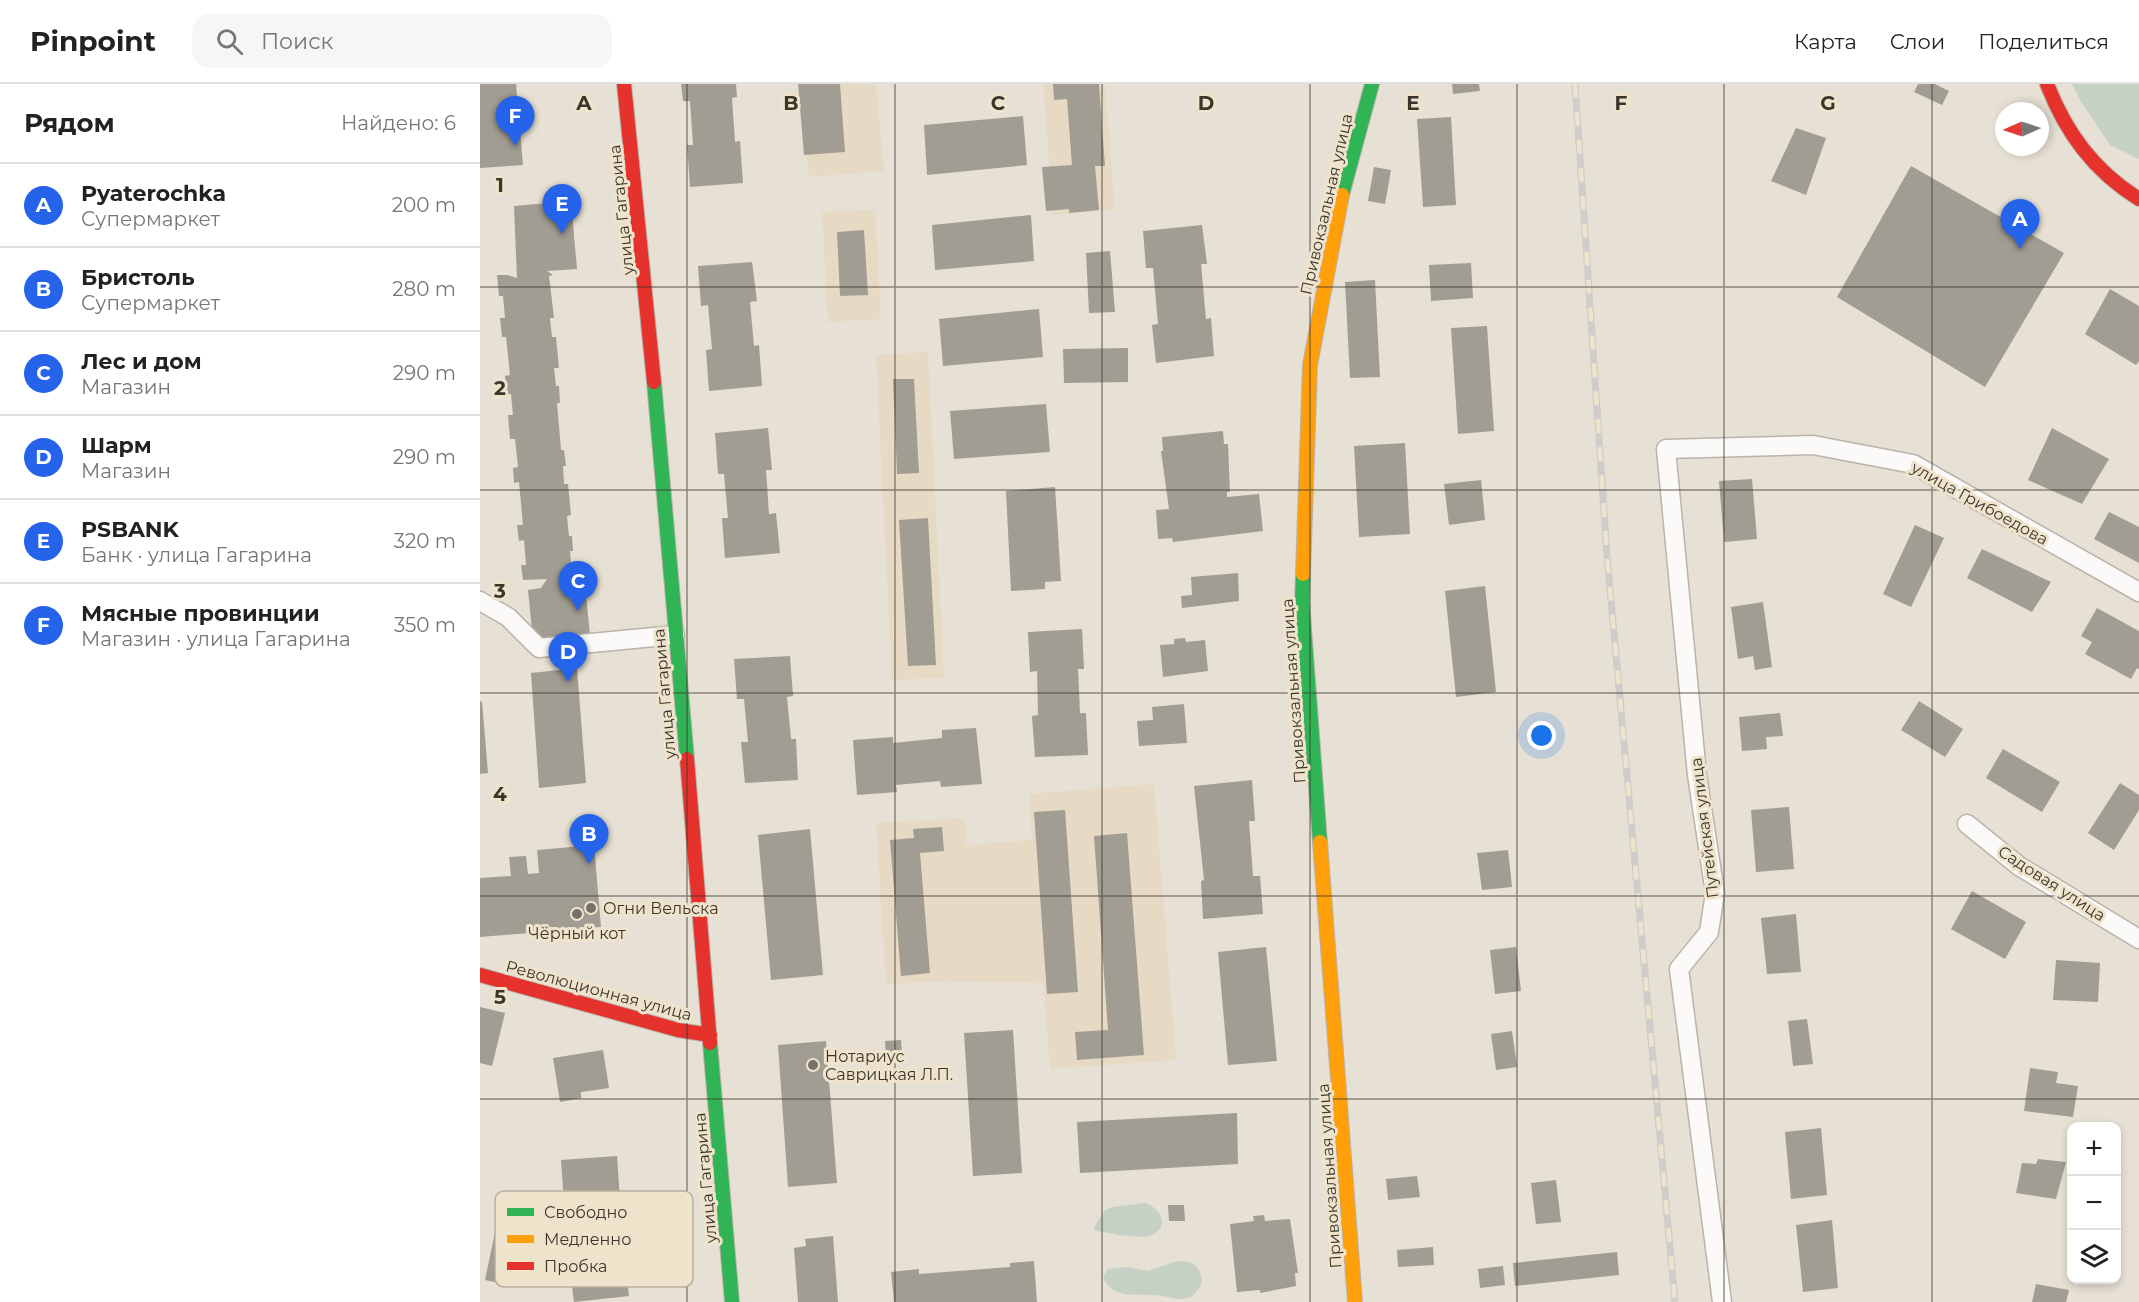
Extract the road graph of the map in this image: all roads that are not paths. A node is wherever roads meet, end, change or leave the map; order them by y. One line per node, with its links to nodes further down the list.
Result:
1 (624, 84): 8 (street, улица Гагарина)
2 (1372, 84): 14 (street, Привокзальная улица)
3 (2047, 84): 4 (street)
4 (2139, 199)
5 (1666, 449): 6 (street, улица Грибоедова); 15 (street, Путейская улица)
6 (2139, 592)
7 (480, 601): 8 (street)
8 (675, 635): 12 (street, улица Гагарина)
9 (1967, 824): 10 (street, Садовая улица)
10 (2139, 939)
11 (480, 975): 12 (street, Революционная улица)
12 (710, 1035): 13 (street, улица Гагарина)
13 (732, 1302)
14 (1355, 1302)
15 (1722, 1302)

